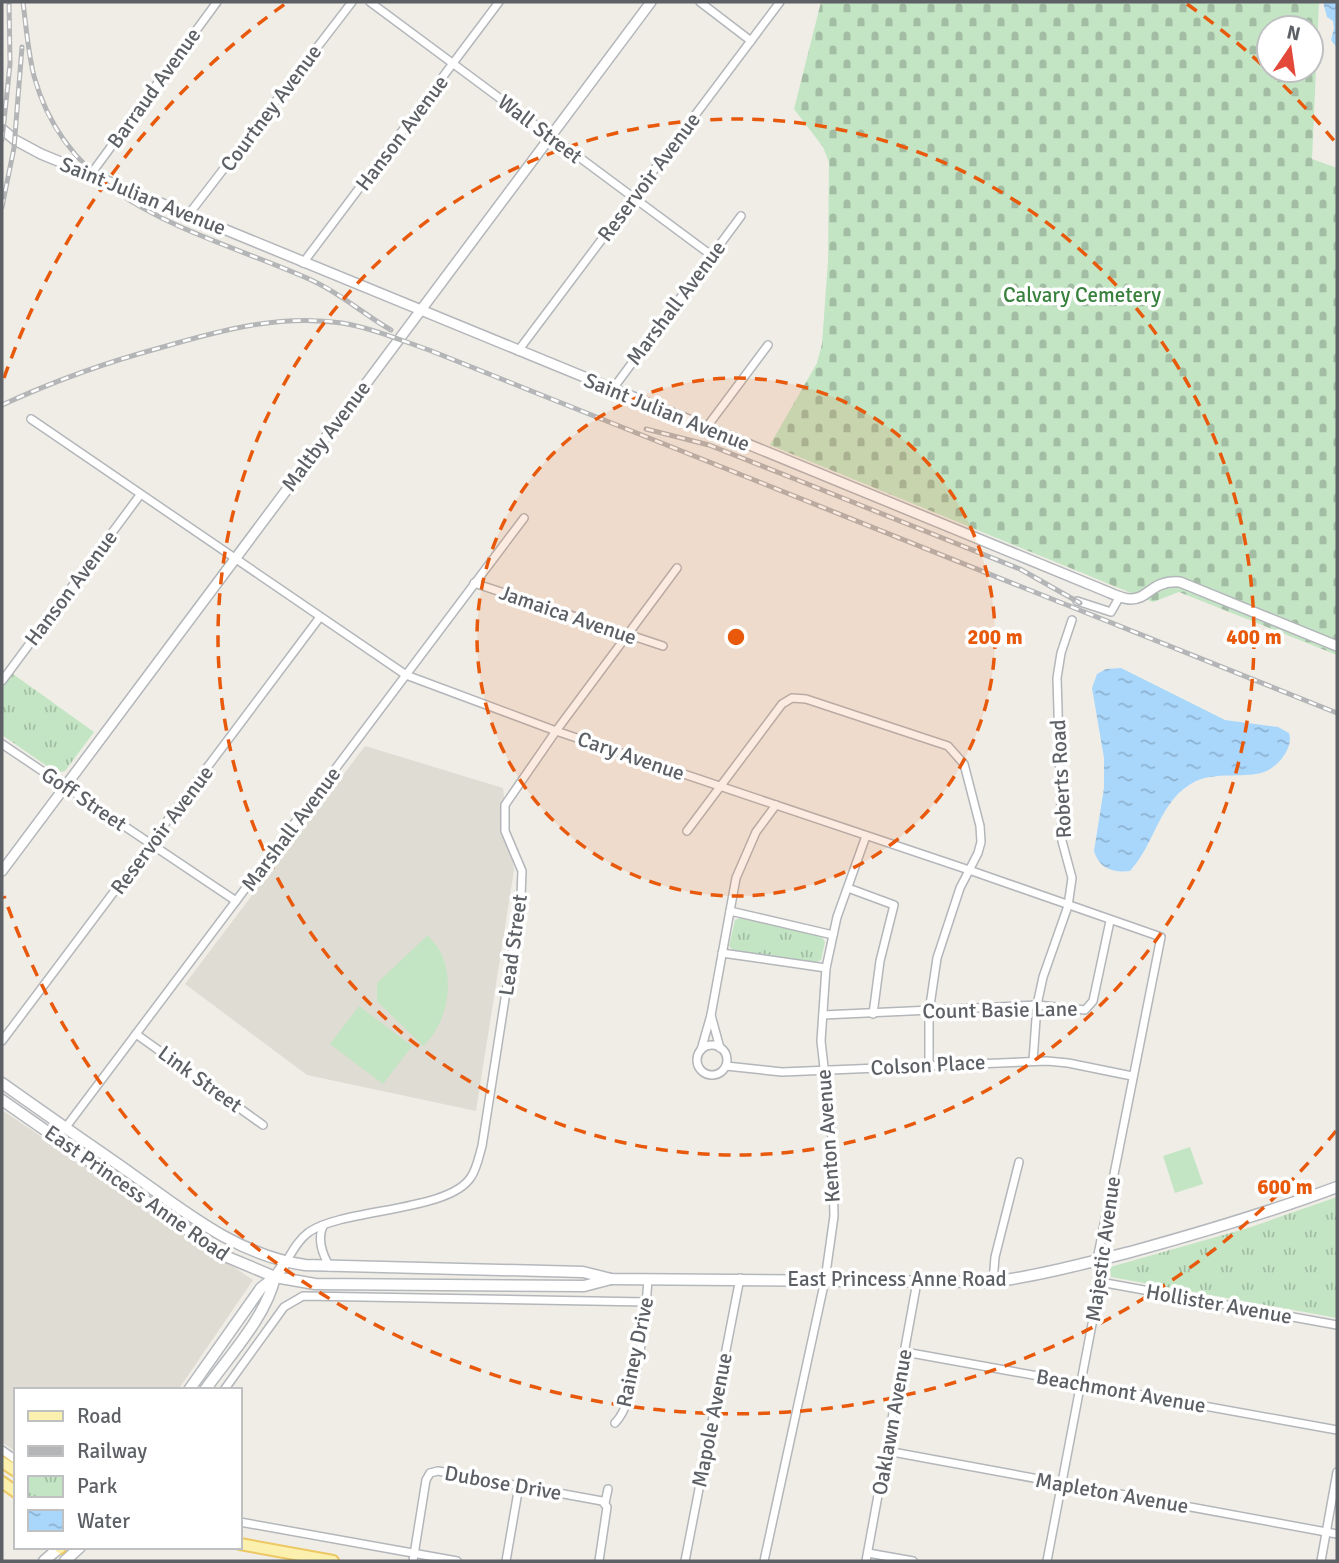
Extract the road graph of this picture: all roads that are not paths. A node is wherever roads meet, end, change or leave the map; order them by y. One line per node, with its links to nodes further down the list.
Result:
1 (218, 2): 12 (street, Barraud Avenue)
2 (352, 2): 14 (street, Courtney Avenue)
3 (370, 2): 9 (street, Wall Street)
4 (499, 2): 9 (street, Hanson Avenue)
5 (651, 2): 11 (street, Maltby Avenue)
6 (700, 2): 8 (street)
7 (780, 2): 8 (street, Reservoir Avenue)
8 (751, 41): 13 (street, Reservoir Avenue)
9 (453, 64): 11 (street, Wall Street); 17 (street, Hanson Avenue)
10 (2, 129): 12 (street, Saint Julian Avenue)
11 (551, 137): 13 (street, Wall Street); 18 (street, Maltby Avenue)
12 (91, 174): 14 (street, Saint Julian Avenue)
13 (633, 198): 16 (street, Wall Street); 20 (street, Reservoir Avenue)
14 (189, 214): 17 (street, Saint Julian Avenue)
15 (741, 216): 16 (street, Marshall Avenue)
16 (711, 255): 21 (street, Marshall Avenue)
17 (303, 263): 18 (street, Saint Julian Avenue)
18 (419, 311): 20 (street, Saint Julian Avenue); 26 (street, Maltby Avenue)
19 (768, 345): 23 (street)
20 (518, 351): 21 (street, Saint Julian Avenue)
21 (612, 390): 23 (street, Saint Julian Avenue)
22 (31, 419): 24 (street, Cary Avenue)
23 (706, 428): 29 (street, Saint Julian Avenue)
24 (140, 495): 26 (street, Cary Avenue); 37 (street, Hanson Avenue)
25 (524, 518): 28 (street, Marshall Avenue)
26 (235, 559): 31 (street, Cary Avenue); 40 (street, Maltby Avenue)
27 (677, 568): 33 (street, Lead Street)
28 (474, 583): 33 (street, Jamaica Avenue); 36 (street, Marshall Avenue)
29 (1120, 596): 30 (street); 35 (street)
30 (1077, 601)
31 (320, 617): 36 (street, Cary Avenue); 45 (street, Reservoir Avenue)
32 (1072, 620): 50 (street, Roberts Road)
33 (628, 635): 34 (street, Jamaica Avenue); 38 (street, Lead Street)
34 (663, 646)
35 (1337, 646)
36 (406, 675): 38 (street, Cary Avenue); 49 (street, Marshall Avenue)
37 (2, 681)
38 (556, 731): 41 (street, Cary Avenue); 78 (street, Lead Street)
39 (2, 744): 40 (street, Goff Street)
40 (65, 785): 45 (street, Goff Street); 47 (street, Maltby Avenue)
41 (720, 786): 42 (street, Cary Avenue); 43 (street); 46 (street)
42 (776, 805): 44 (street, Cary Avenue); 51 (street)
43 (687, 831)
44 (866, 836): 46 (street, Cary Avenue); 48 (street, Kenton Avenue)
45 (152, 844): 49 (street, Goff Street); 63 (street, Reservoir Avenue)
46 (969, 870): 50 (street, Cary Avenue); 58 (street)
47 (2, 872)
48 (848, 888): 53 (street, Kenton Avenue); 59 (street)
49 (236, 901): 62 (street, Marshall Avenue)
50 (1068, 906): 52 (street, Cary Avenue); 57 (street, Roberts Road)
51 (730, 911): 53 (street); 55 (street)
52 (1110, 921): 54 (street, Cary Avenue); 57 (street, Count Basie Lane)
53 (833, 935): 56 (street, Kenton Avenue)
54 (1161, 937): 70 (street, Majestic Avenue)
55 (722, 953): 56 (street); 60 (street)
56 (826, 968): 61 (street, Kenton Avenue)
57 (1037, 1005): 58 (street, Count Basie Lane); 66 (street, Roberts Road)
58 (929, 1012): 59 (street, Count Basie Lane); 67 (street)
59 (873, 1014): 61 (street, Count Basie Lane)
60 (711, 1015): 64 (street); 65 (street)
61 (823, 1015): 69 (street, Kenton Avenue)
62 (136, 1034): 73 (street, Link Street); 74 (street, Marshall Avenue)
63 (2, 1041)
64 (720, 1048): 65 (street); 68 (street)
65 (701, 1050): 68 (street)
66 (1033, 1060): 67 (street, Colson Place); 70 (street, Colson Place)
67 (929, 1064): 69 (street, Colson Place)
68 (726, 1066): 69 (street, Colson Place)
69 (824, 1070): 86 (street, Kenton Avenue)
70 (1132, 1076): 79 (street, Majestic Avenue)
71 (2, 1083): 74 (main road, East Princess Anne Road)
72 (2, 1100): 75 (main road, East Princess Anne Road)
73 (263, 1125)
74 (66, 1127): 75 (street, Marshall Avenue); 80 (main road, East Princess Anne Road)
75 (55, 1137): 82 (main road, East Princess Anne Road)
76 (1019, 1162): 88 (street)
77 (1337, 1187): 79 (main road, East Princess Anne Road)
78 (323, 1226): 80 (street, Lead Street); 81 (street)
79 (1097, 1260): 88 (main road, East Princess Anne Road); 89 (street, Majestic Avenue)
80 (286, 1262): 81 (main road, East Princess Anne Road); 82 (main road)
81 (330, 1267): 84 (main road, East Princess Anne Road)
82 (275, 1277): 84 (main road, East Princess Anne Road); 94 (main road); 95 (main road)
83 (740, 1278): 85 (main road, East Princess Anne Road); 86 (main road, East Princess Anne Road); 120 (street, Mapole Avenue)
84 (611, 1279): 85 (main road, East Princess Anne Road)
85 (648, 1279): 90 (street, Rainey Drive)
86 (825, 1280): 87 (main road, East Princess Anne Road); 121 (street, Kenton Avenue)
87 (917, 1282): 88 (main road, East Princess Anne Road); 92 (street, Oaklawn Avenue)
88 (993, 1282)
89 (1100, 1282): 91 (street, Hollister Avenue); 93 (street, Majestic Avenue)
90 (647, 1302): 96 (street); 97 (street, Rainey Drive)
91 (1337, 1325)
92 (905, 1352): 93 (street, Beachmont Avenue); 99 (street, Oaklawn Avenue)
93 (1080, 1383): 98 (street, Beachmont Avenue); 101 (street, Majestic Avenue)
94 (190, 1388)
95 (206, 1388)
96 (226, 1388)
97 (615, 1423)
98 (1337, 1430)
99 (887, 1451): 101 (street, Mapleton Avenue); 112 (street, Oaklawn Avenue)
100 (1337, 1472): 106 (street)
101 (1061, 1483): 106 (street, Mapleton Avenue); 123 (street, Majestic Avenue)
102 (519, 1486): 104 (street, Dubose Drive); 111 (street, Dubose Drive); 118 (street)
103 (608, 1489): 104 (street)
104 (605, 1503): 119 (street)
105 (242, 1522): 111 (street)
106 (1326, 1532): 107 (street, Mapleton Avenue); 124 (street)
107 (1337, 1534)
108 (242, 1544): 113 (main road)
109 (58, 1549): 114 (main road)
110 (78, 1549): 115 (main road)
111 (414, 1557): 117 (street)
112 (867, 1557): 122 (street)
113 (308, 1559): 116 (main road)
114 (44, 1561)
115 (65, 1561)
116 (333, 1561)
117 (457, 1561)
118 (506, 1561)
119 (599, 1561)
120 (685, 1561)
121 (764, 1561)
122 (913, 1561)
123 (1047, 1561)
124 (1321, 1561)

